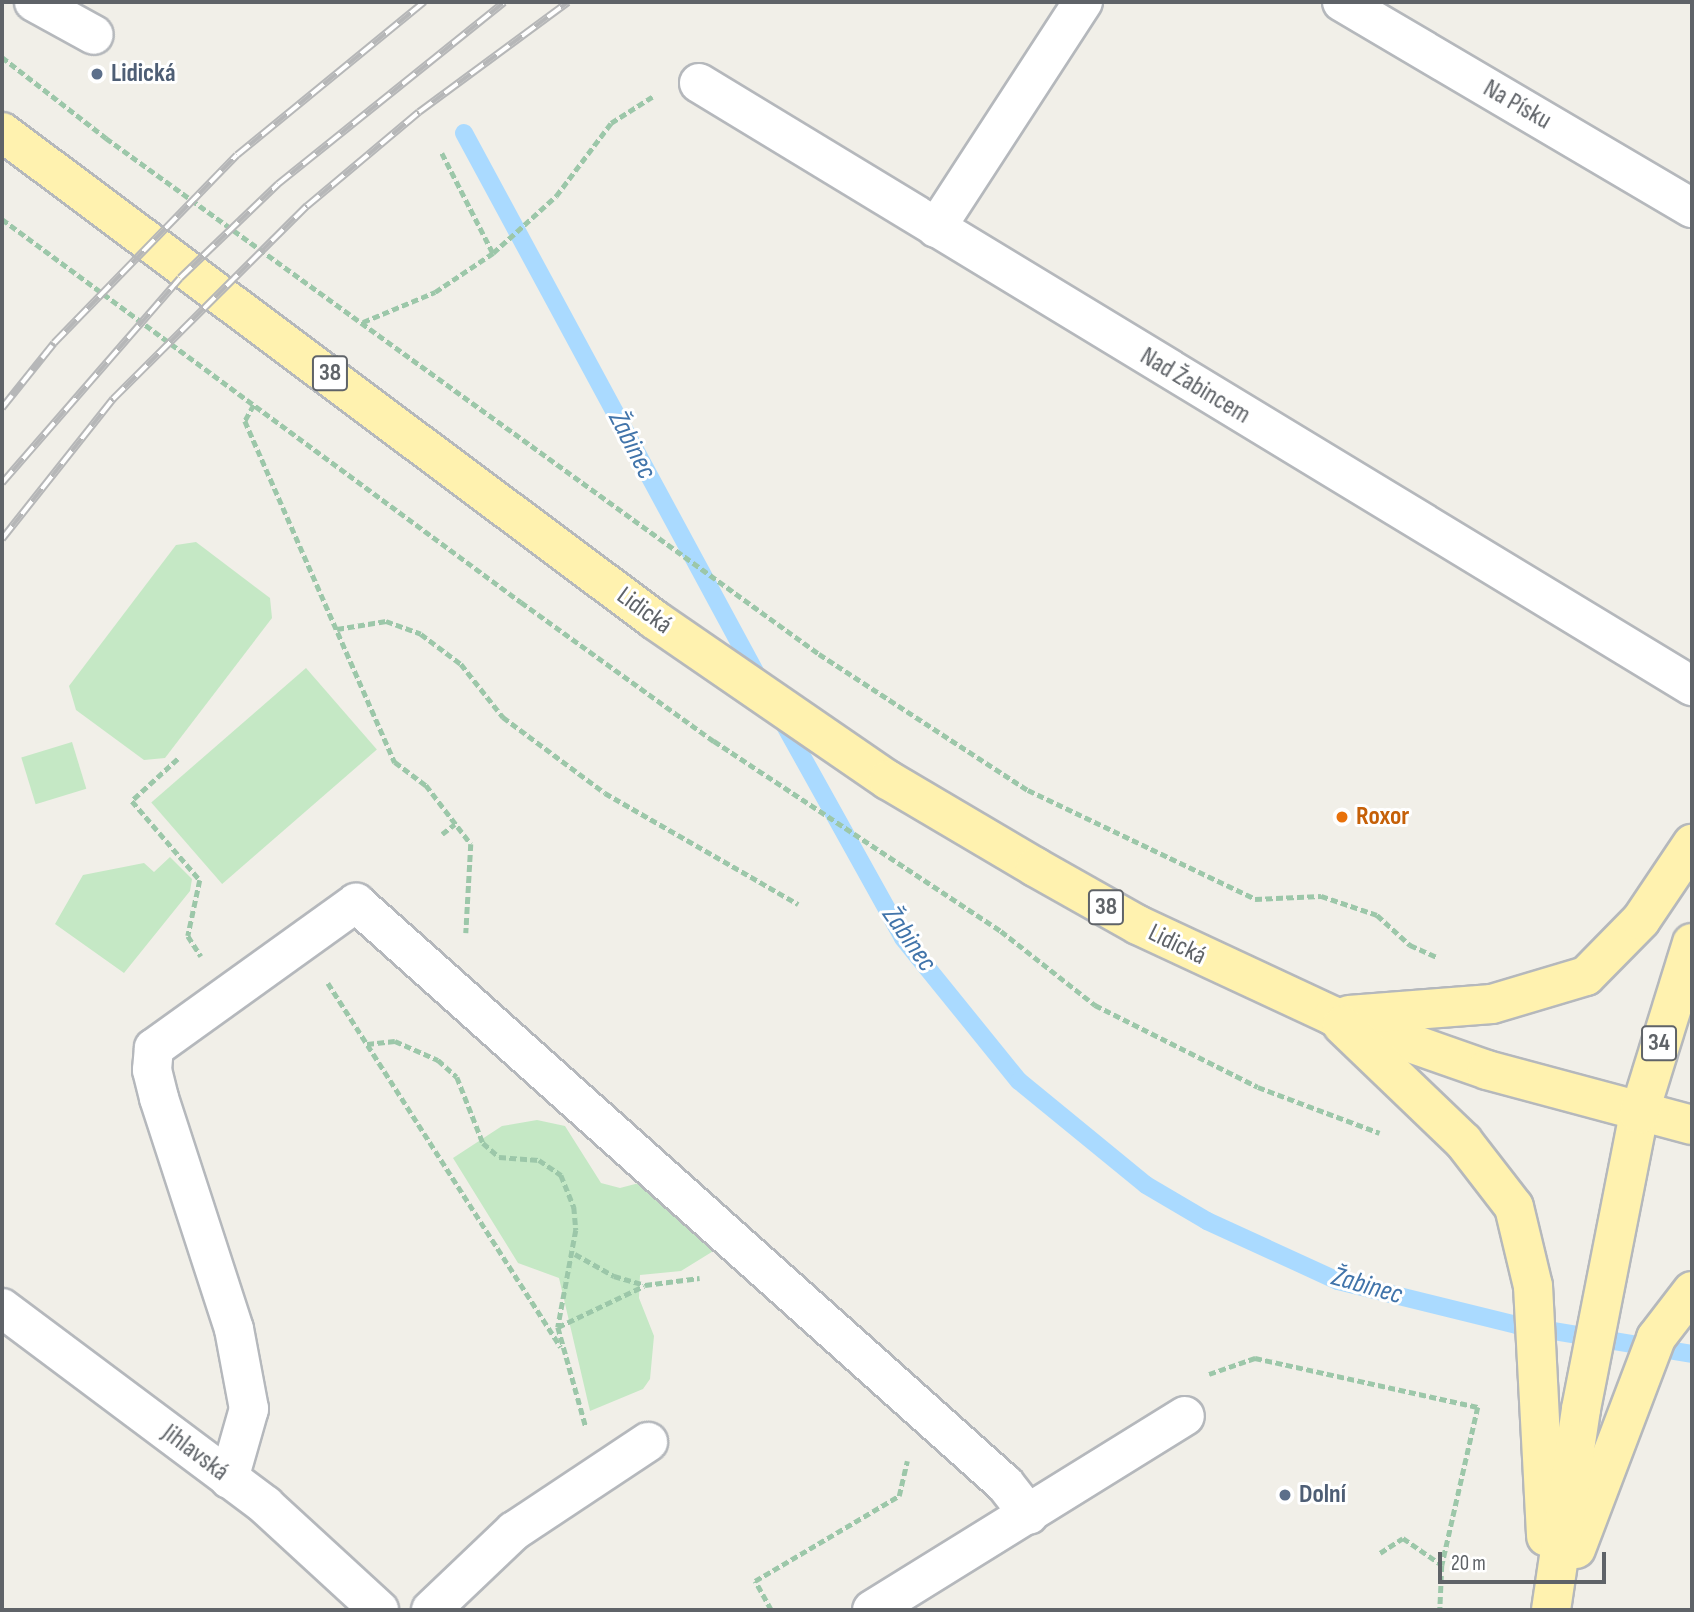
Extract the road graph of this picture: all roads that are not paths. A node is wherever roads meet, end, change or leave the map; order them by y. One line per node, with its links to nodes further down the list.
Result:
1 (34, 2): 4 (street)
2 (1083, 2): 8 (street)
3 (1342, 2): 7 (street, Na Písku)
4 (94, 35)
5 (699, 83): 8 (street, Nad Žabincem)
6 (2, 132): 12 (main road, Lidická / 38)
7 (1692, 208)
8 (936, 228): 9 (street, Nad Žabincem)
9 (1692, 686)
10 (1692, 844): 12 (main road, Lidická / 38)
11 (1688, 960): 13 (main road, 34)
12 (1333, 1016): 13 (main road, Lidická / 38); 24 (main road, Lidická / 38)
13 (1639, 1114): 14 (main road, Lidická); 24 (main road)
14 (1692, 1125)
15 (1692, 1291): 24 (main road)
16 (2, 1308): 19 (street, Jihlavská)
17 (1185, 1416): 20 (street)
18 (649, 1442): 22 (street)
19 (229, 1479): 20 (street); 21 (street, Jihlavská)
20 (1029, 1515): 23 (street)
21 (379, 1610)
22 (431, 1610)
23 (872, 1610)
24 (1552, 1610)

